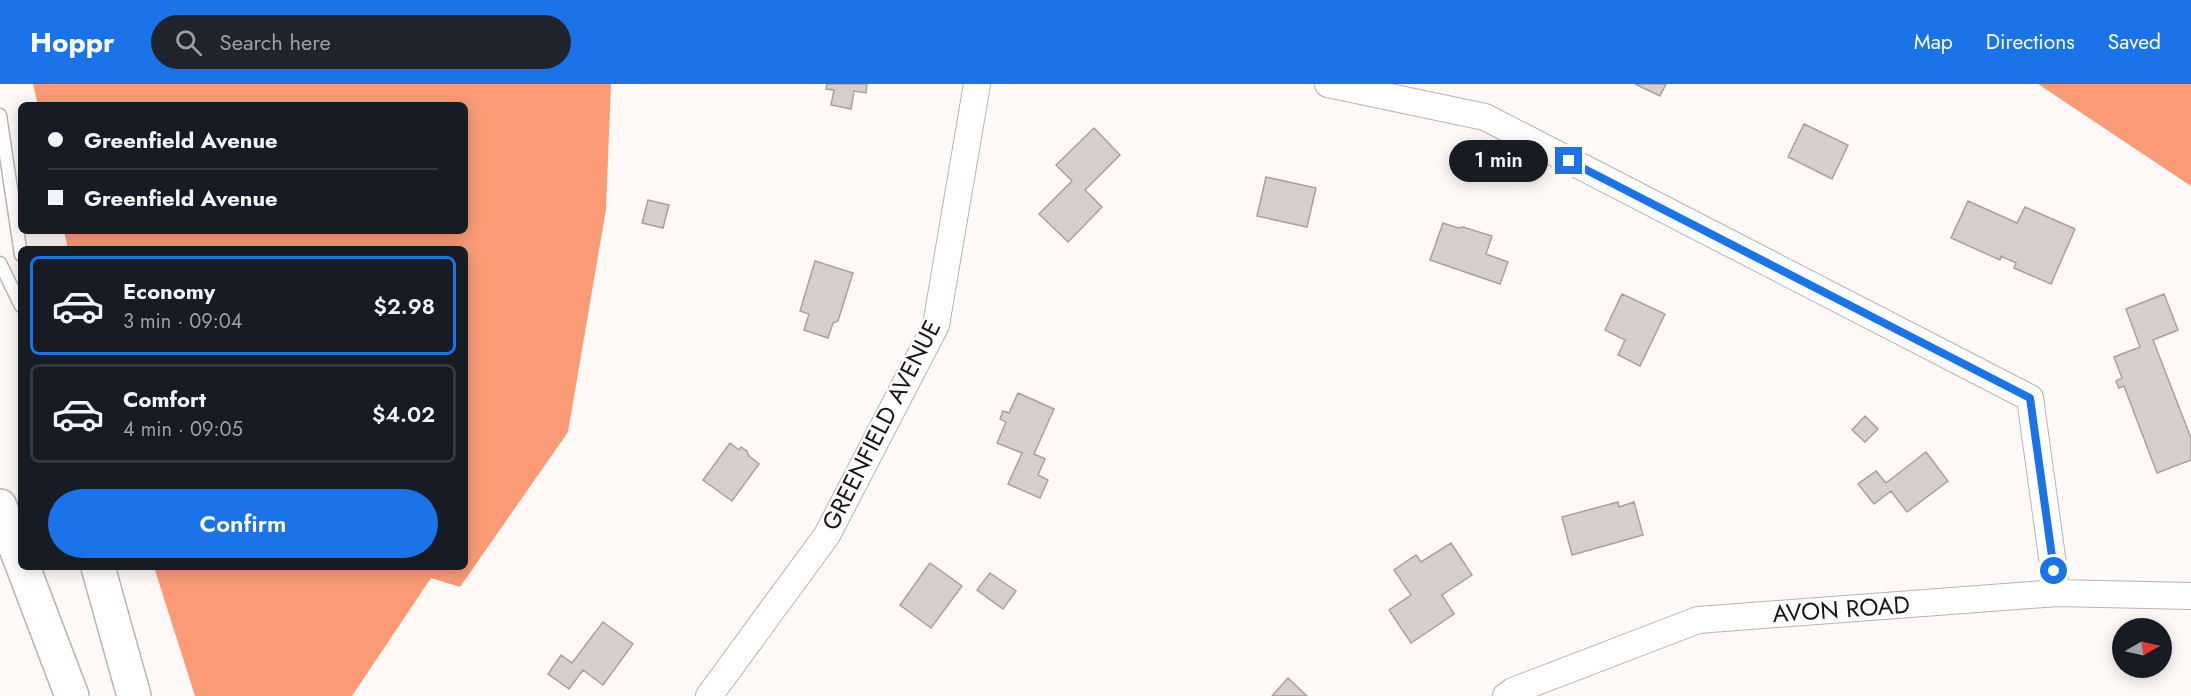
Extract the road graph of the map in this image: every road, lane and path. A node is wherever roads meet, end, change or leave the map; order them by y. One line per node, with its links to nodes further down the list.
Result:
1 (977, 84): 15 (street, GREENFIELD AVENUE)
2 (1328, 84): 11 (street)
3 (0, 115): 4 (lane)
4 (20, 246)
5 (0, 263): 6 (lane)
6 (18, 300)
7 (0, 506): 8 (highway)
8 (18, 554)
9 (24, 570): 13 (highway)
10 (99, 570): 14 (highway)
11 (2057, 592): 12 (street, AVON ROAD); 16 (street, AVON ROAD)
12 (2191, 596)
13 (72, 696)
14 (134, 696)
15 (709, 696)
16 (1506, 696)

